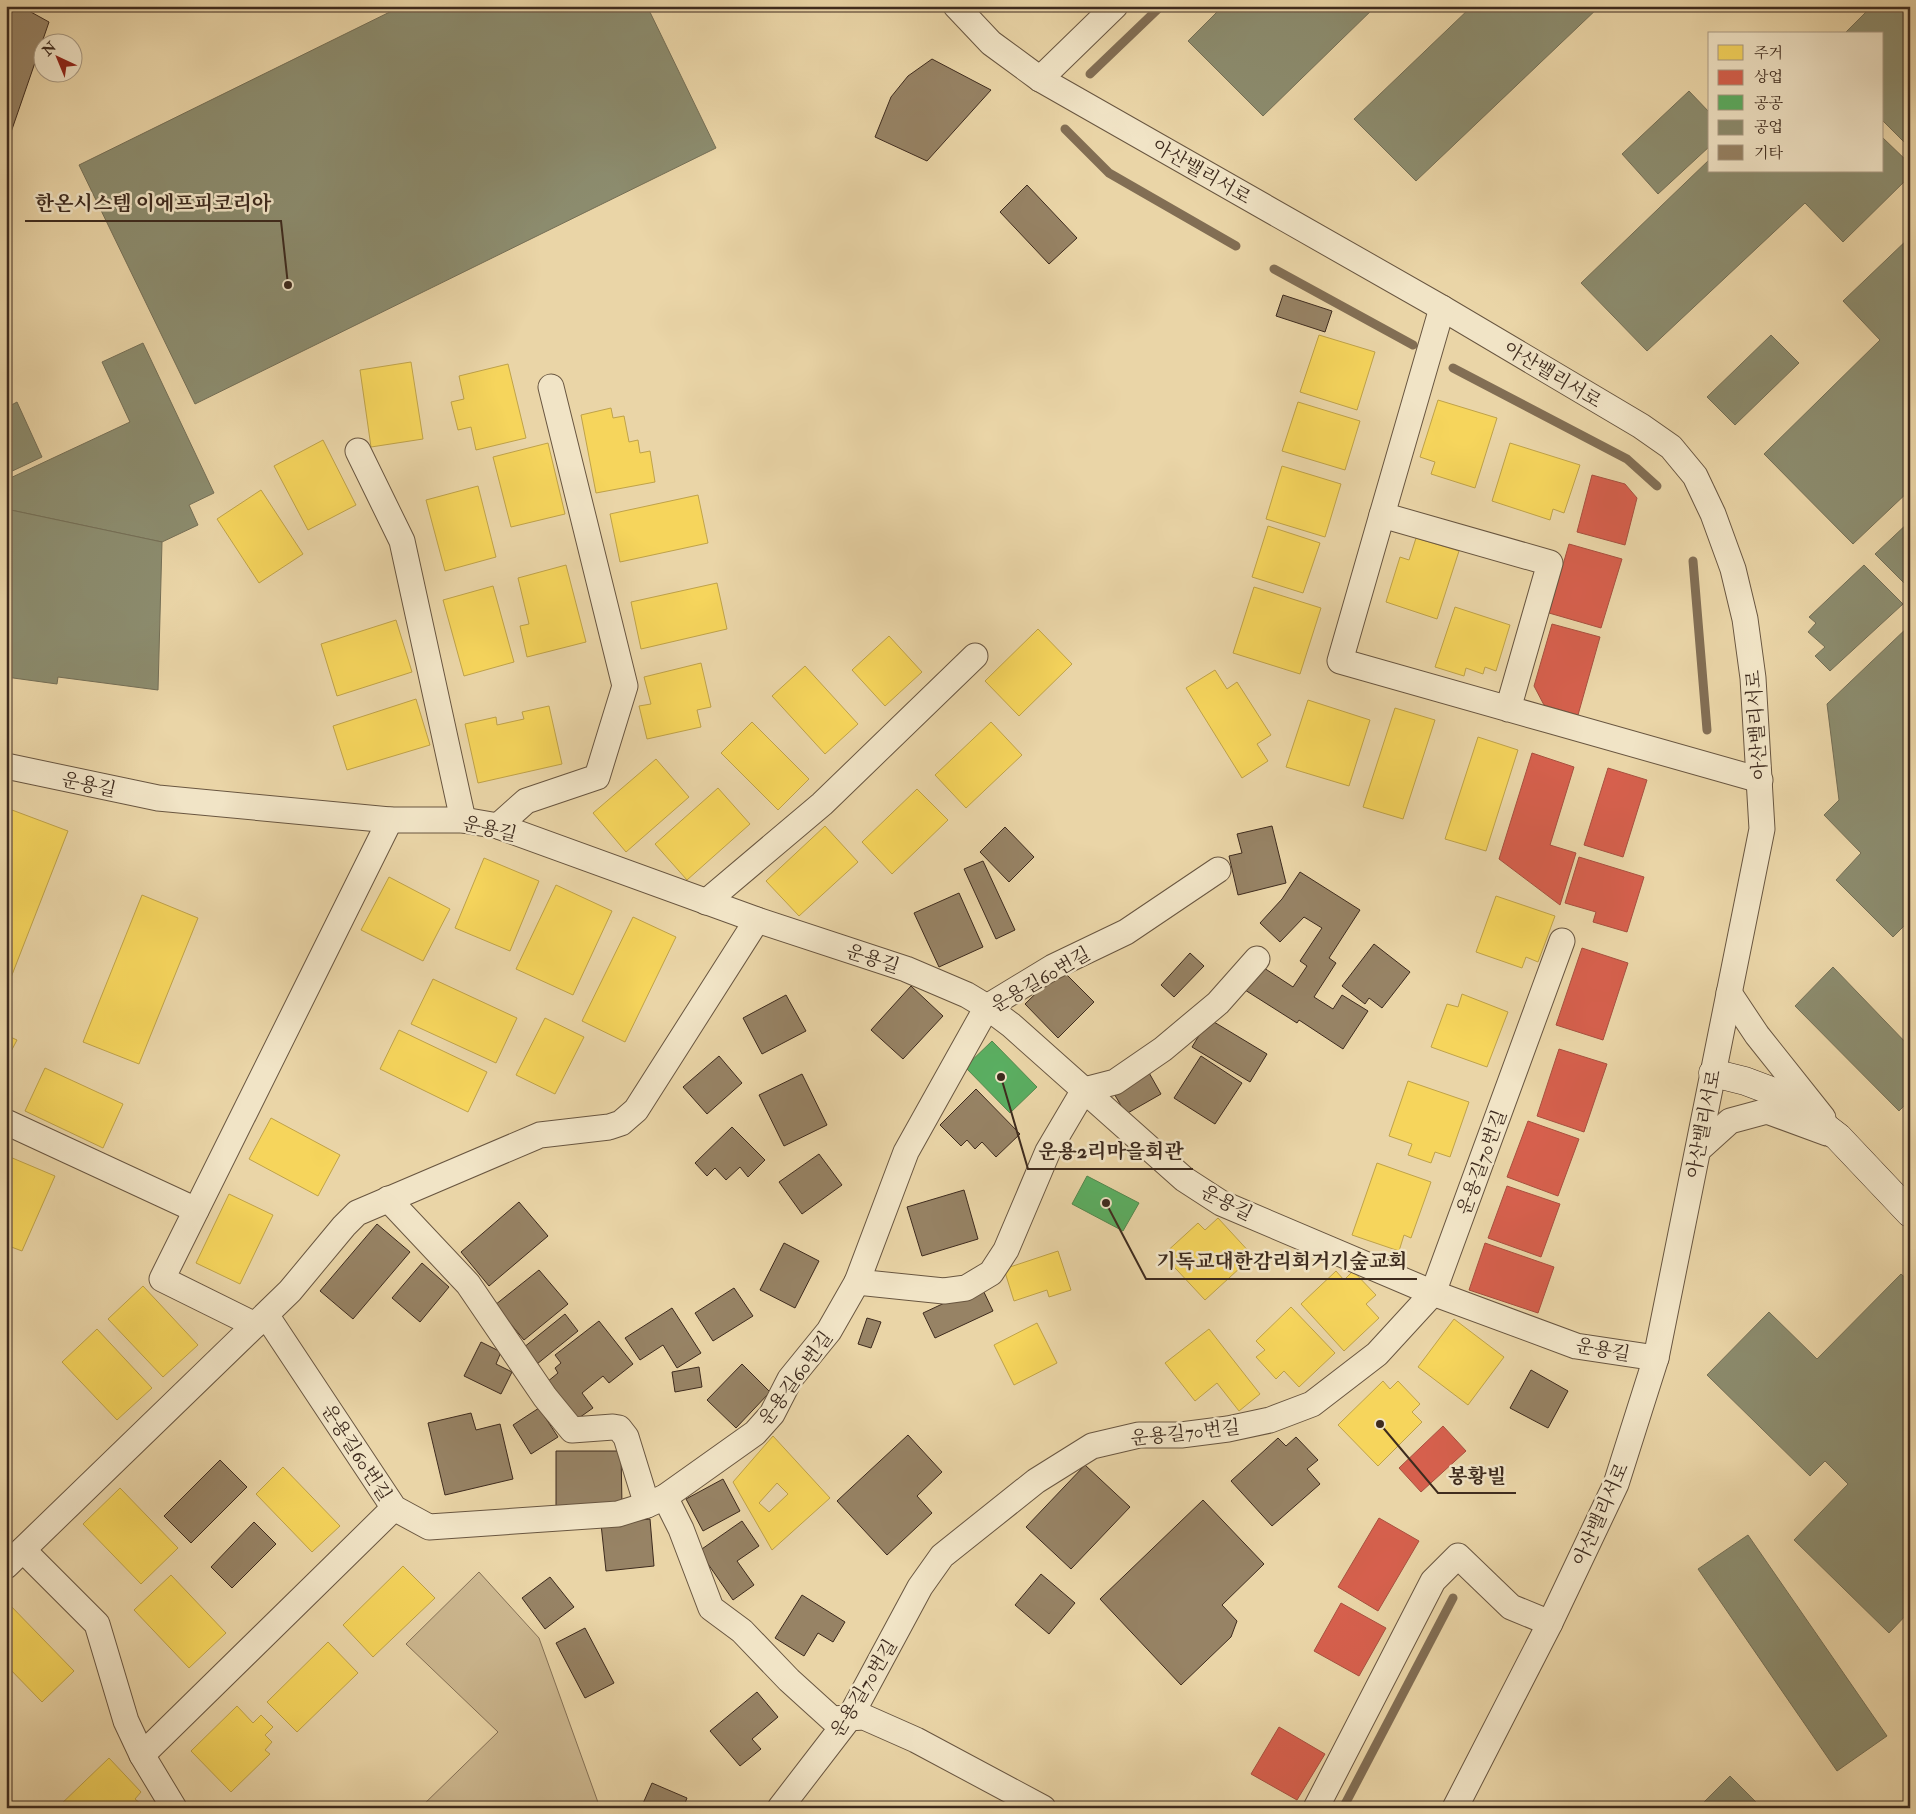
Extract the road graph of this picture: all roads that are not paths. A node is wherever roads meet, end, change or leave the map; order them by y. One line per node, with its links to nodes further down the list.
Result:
1 (956, 6): 3 (street, 아산밸리서로)
2 (1115, 6): 3 (street)
3 (1040, 79): 4 (street, 아산밸리서로)
4 (1442, 308): 7 (street); 11 (street, 아산밸리서로)
5 (551, 387): 14 (street)
6 (358, 451): 13 (street)
7 (1382, 515): 9 (street); 9 (street)
8 (975, 656): 16 (street)
9 (1508, 709): 11 (street)
10 (6, 766): 12 (street, 운용길)
11 (1760, 780): 20 (street, 아산밸리서로)
12 (390, 820): 13 (street, 운용길); 28 (street)
13 (463, 820): 14 (street, 운용길)
14 (498, 826): 16 (street, 운용길)
15 (1218, 870): 21 (street, 운용길60번길)
16 (706, 902): 17 (street, 운용길)
17 (757, 920): 21 (street, 운용길); 27 (street)
18 (1562, 941): 31 (street, 운용길70번길)
19 (1257, 958): 23 (street)
20 (1729, 993): 22 (street, 아산밸리서로); 25 (street)
21 (987, 1007): 23 (street, 운용길); 30 (street, 운용길60번길)
22 (1713, 1073): 25 (street); 26 (street, 아산밸리서로)
23 (1084, 1090): 30 (street); 31 (street, 운용길)
24 (6, 1122): 28 (street)
25 (1838, 1138): 26 (street); 29 (street)
26 (1699, 1149): 33 (street, 아산밸리서로)
27 (388, 1199): 32 (street); 34 (street)
28 (196, 1210): 32 (street)
29 (1910, 1213)
30 (857, 1282): 34 (street, 운용길60번길)
31 (1433, 1292): 33 (street, 운용길); 38 (street, 운용길70번길)
32 (260, 1320): 35 (street, 운용길60번길); 36 (street)
33 (1656, 1358): 37 (street, 아산밸리서로)
34 (656, 1501): 35 (street, 운용길60번길); 38 (street)
35 (394, 1508): 39 (street)
36 (15, 1558): 39 (street)
37 (1550, 1623): 43 (street); 44 (street, 아산밸리서로)
38 (850, 1717): 41 (street, 운용길70번길); 42 (street)
39 (142, 1755): 40 (street)
40 (174, 1808)
41 (780, 1808)
42 (1043, 1808)
43 (1316, 1808)
44 (1455, 1808)

